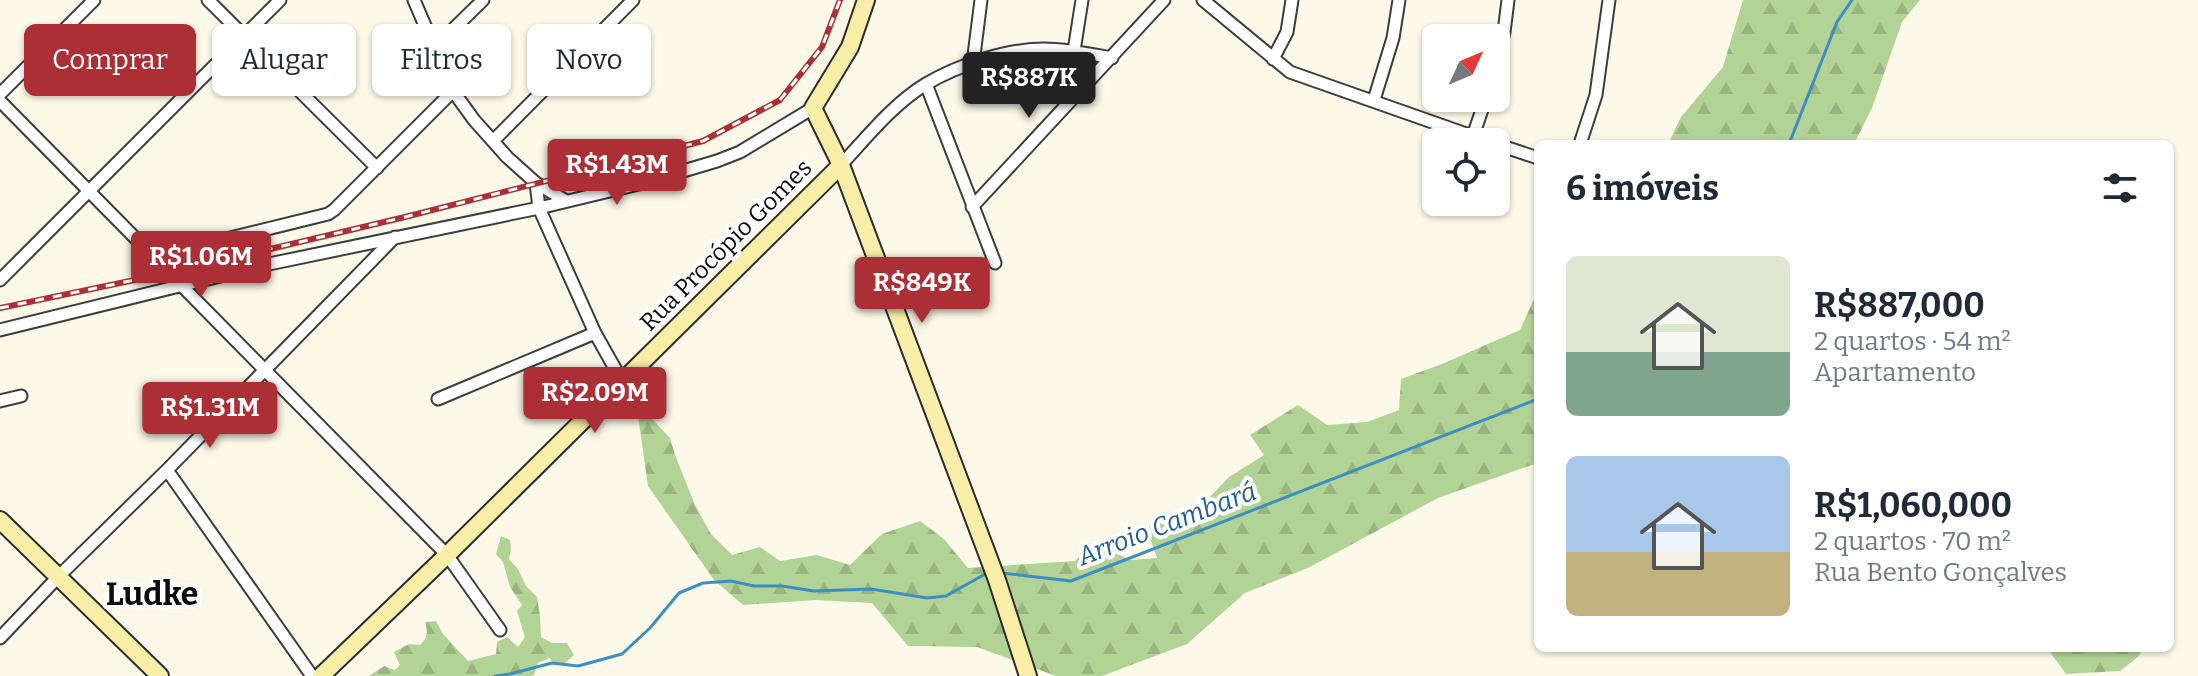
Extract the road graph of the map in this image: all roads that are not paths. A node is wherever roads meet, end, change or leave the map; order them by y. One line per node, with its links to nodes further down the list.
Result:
1 (94, 0): 27 (street)
2 (208, 0): 16 (street)
3 (280, 0): 17 (street)
4 (414, 0): 18 (street)
5 (483, 0): 19 (street)
6 (633, 0): 36 (street)
7 (866, 0): 33 (street)
8 (981, 0): 24 (street)
9 (1082, 0): 21 (street)
10 (1164, 0): 22 (street)
11 (1203, 0): 23 (street)
12 (1292, 0): 23 (street)
13 (1399, 0): 31 (street)
14 (1508, 0): 20 (street)
15 (1609, 0): 35 (street)
16 (232, 24)
17 (256, 24)
18 (425, 24)
19 (458, 24)
20 (1505, 24)
21 (1074, 51): 22 (street, Rua Procópio Gomes); 24 (street, Rua Procópio Gomes)
22 (1112, 58): 44 (street)
23 (1273, 59): 31 (street)
24 (973, 63): 26 (street, Rua Procópio Gomes)
25 (212, 68): 42 (street)
26 (926, 84): 39 (street, Rua Procópio Gomes); 44 (street)
27 (0, 94)
28 (304, 96): 40 (street)
29 (448, 96): 40 (street)
30 (457, 96): 36 (street)
31 (1374, 100): 34 (street)
32 (0, 101): 42 (street)
33 (813, 108): 39 (street); 43 (street)
34 (1451, 128)
35 (1581, 140)
36 (493, 141): 41 (street)
37 (1510, 149): 38 (street)
38 (1534, 157)
39 (841, 165): 53 (street, Rua Procópio Gomes); 63 (street)
40 (377, 168): 42 (street)
41 (536, 183): 43 (street); 45 (street)
42 (89, 192): 48 (street)
43 (566, 201): 45 (street)
44 (972, 207): 47 (street)
45 (539, 208): 46 (street); 51 (street)
46 (395, 237): 49 (street); 52 (street)
47 (995, 263)
48 (0, 280)
49 (182, 286): 50 (street); 52 (street)
50 (0, 330)
51 (595, 333): 53 (street); 55 (street)
52 (264, 370): 57 (street); 59 (street)
53 (622, 381): 59 (street, Rua Procópio Gomes)
54 (21, 396): 56 (street)
55 (438, 399)
56 (0, 401)
57 (167, 470): 60 (street); 65 (street)
58 (0, 520): 60 (street)
59 (447, 555): 61 (street); 66 (street, Rua Procópio Gomes)
60 (58, 577): 62 (street); 64 (street)
61 (500, 630)
62 (0, 638)
63 (1024, 674)
64 (160, 676)
65 (312, 676)
66 (321, 676)

